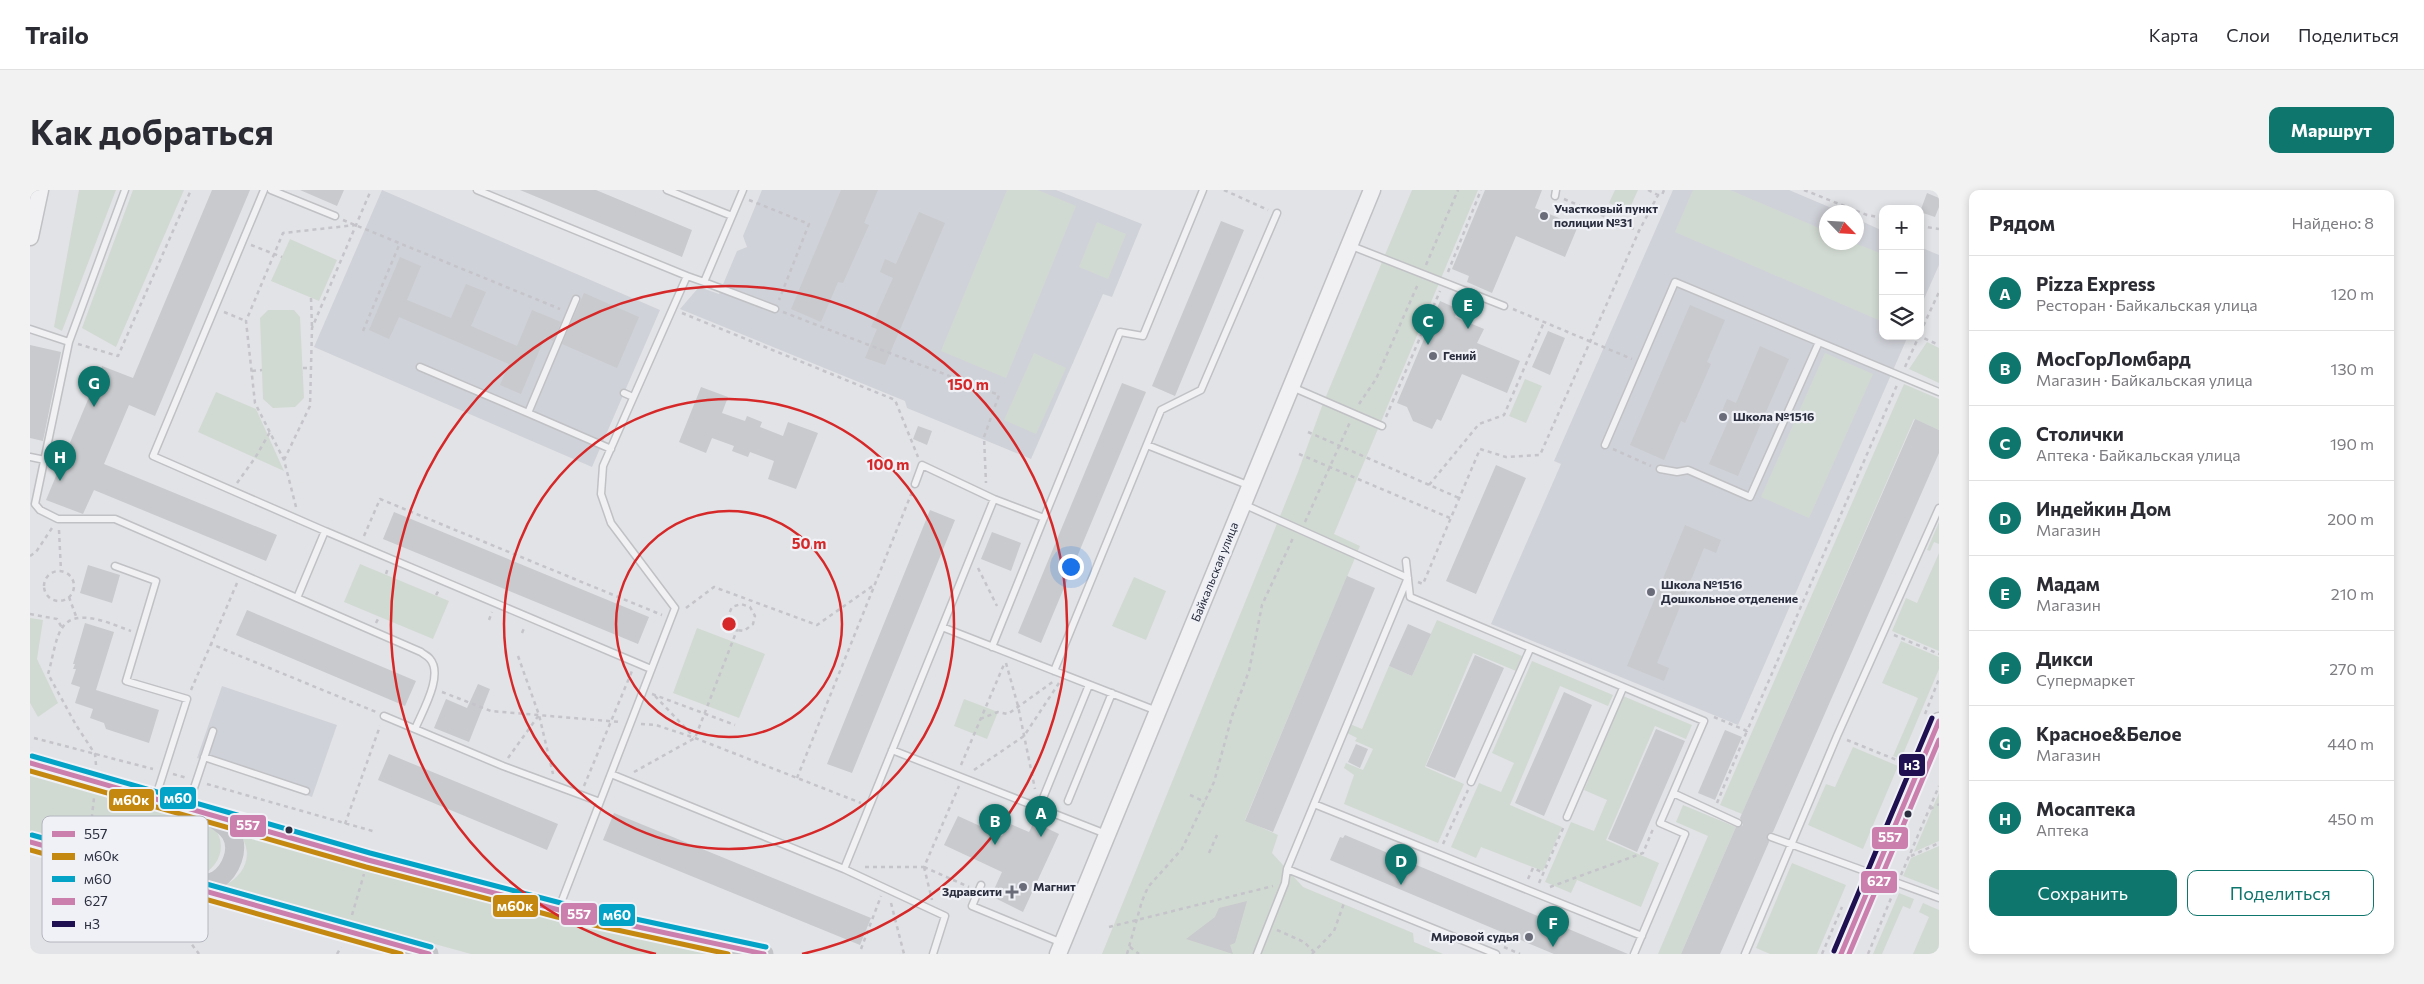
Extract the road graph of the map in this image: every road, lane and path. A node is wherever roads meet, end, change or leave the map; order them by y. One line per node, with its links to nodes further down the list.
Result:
1 (40, 190): 28 (street)
2 (125, 190): 55 (lane)
3 (190, 190): 55 (path)
4 (264, 190): 29 (lane)
5 (271, 190): 21 (lane)
6 (371, 190): 24 (path)
7 (477, 190): 35 (lane)
8 (667, 190): 22 (lane)
9 (1204, 190): 96 (lane)
10 (1224, 190): 20 (path)
11 (1372, 190): 31 (street, Байкальская улица)
12 (1458, 190): 34 (path)
13 (1480, 190): 37 (path)
14 (1648, 190): 19 (path)
15 (1664, 190): 19 (path)
16 (1804, 190): 23 (path)
17 (742, 193): 22 (lane); 46 (path)
18 (1556, 193): 27 (path)
19 (1658, 194): 27 (path)
20 (1277, 213): 74 (lane)
21 (335, 216)
22 (732, 216): 36 (lane)
23 (1879, 217)
24 (356, 225): 30 (path); 32 (path); 51 (path)
25 (1924, 227): 26 (path)
26 (1939, 229)
27 (1639, 231): 54 (path)
28 (30, 236)
29 (243, 242): 32 (path); 44 (lane)
30 (400, 243): 38 (path); 47 (path)
31 (1349, 245): 34 (lane); 65 (street, Байкальская улица)
32 (274, 254): 33 (path); 48 (path)
33 (282, 257)
34 (1422, 274): 37 (lane); 70 (path)
35 (687, 276): 36 (lane); 45 (lane)
36 (704, 282): 46 (lane)
37 (1444, 282): 43 (lane); 71 (path)
38 (380, 292): 40 (path); 53 (path)
39 (1939, 292): 50 (path)
40 (384, 294)
41 (312, 298): 51 (path)
42 (576, 299): 47 (lane)
43 (1504, 306): 49 (path)
44 (215, 308): 48 (path); 89 (lane)
45 (672, 308): 68 (lane); 82 (path)
46 (775, 310): 85 (path)
47 (570, 313): 69 (lane)
48 (246, 321): 63 (path)
49 (1544, 322): 54 (path); 87 (path)
50 (1924, 324)
51 (312, 328): 61 (path)
52 (30, 329): 55 (lane)
53 (363, 331)
54 (1590, 341): 58 (path); 90 (path)
55 (70, 342): 80 (lane)
56 (1819, 342): 58 (lane); 64 (lane); 84 (lane)
57 (1939, 345): 64 (path)
58 (1640, 363): 75 (lane)
59 (420, 367): 69 (lane)
60 (303, 368): 61 (path)
61 (310, 368): 81 (path)
62 (262, 370): 63 (path)
63 (252, 372): 72 (path)
64 (1901, 376): 66 (lane); 149 (path)
65 (1291, 387): 70 (lane); 88 (street, Байкальская улица)
66 (1939, 392)
67 (624, 393): 68 (lane)
68 (633, 397): 77 (lane)
69 (528, 413): 77 (lane)
70 (1353, 414): 71 (lane); 76 (path)
71 (1382, 426)
72 (270, 432): 81 (path); 89 (path)
73 (1308, 432): 76 (path)
74 (1147, 445): 88 (lane); 128 (lane)
75 (1605, 445): 84 (path)
76 (1340, 446): 83 (path); 87 (path)
77 (611, 449): 113 (lane)
78 (1299, 454): 83 (path)
79 (30, 457): 80 (lane)
80 (45, 460): 92 (lane)
81 (284, 460): 98 (path)
82 (922, 465): 86 (lane); 91 (lane)
83 (1331, 468): 97 (path); 100 (path)
84 (1660, 469)
85 (986, 479)
86 (915, 484): 109 (path)
87 (1429, 485): 90 (path)
88 (1250, 486): 93 (street, Байкальская улица)
89 (231, 490): 98 (lane)
90 (1459, 498): 97 (path)
91 (994, 499): 96 (lane); 102 (lane)
92 (33, 503): 95 (lane)
93 (1243, 504): 100 (lane); 138 (street, Байкальская улица)
94 (1939, 508): 119 (lane)
95 (58, 518): 103 (path); 106 (path); 107 (lane)
96 (1044, 518): 114 (lane)
97 (1450, 518): 108 (path)
98 (300, 520): 99 (lane)
99 (325, 531): 101 (lane); 111 (lane)
100 (1300, 531): 108 (lane); 175 (path)
101 (359, 546): 113 (path); 126 (lane)
102 (972, 555): 114 (path); 116 (lane)
103 (30, 556)
104 (1406, 561): 108 (lane)
105 (115, 566): 120 (lane)
106 (62, 571): 110 (path); 110 (path)
107 (241, 574): 111 (lane); 121 (path)
108 (1408, 578): 123 (lane); 177 (lane)
109 (874, 585): 113 (path); 163 (path)
110 (68, 597): 115 (path)
111 (298, 598): 131 (lane)
112 (30, 614): 117 (path)
113 (671, 618): 127 (lane)
114 (1003, 618): 122 (lane)
115 (77, 619): 117 (path); 120 (path)
116 (942, 627): 122 (lane); 154 (lane)
117 (62, 628): 155 (path)
118 (737, 630): 118 (path); 139 (path)
119 (1885, 630): 124 (path); 152 (lane)
120 (140, 634): 136 (lane)
121 (211, 644): 136 (path); 141 (path)
122 (992, 647): 128 (lane)
123 (1530, 649): 132 (lane); 165 (lane)
124 (1939, 654)
125 (518, 656): 140 (path)
126 (636, 663): 127 (lane); 143 (path)
127 (651, 669): 133 (lane)
128 (1054, 671): 129 (lane)
129 (1064, 675): 130 (lane); 137 (path); 151 (path)
130 (1089, 685): 134 (lane); 180 (lane)
131 (432, 688): 140 (path); 148 (lane)
132 (1623, 688): 144 (lane); 185 (lane)
133 (643, 691): 135 (path); 146 (lane)
134 (1112, 694): 138 (lane); 173 (lane)
135 (653, 695): 139 (path); 153 (path)
136 (187, 699): 172 (lane)
137 (1018, 706): 142 (path); 142 (path); 151 (path)
138 (1157, 712): 189 (street, Байкальская улица)
139 (705, 714): 147 (path); 153 (path)
140 (539, 715): 143 (path); 159 (path); 166 (path)
141 (384, 716): 148 (lane); 187 (path)
142 (980, 719): 162 (path)
143 (611, 721): 146 (path); 170 (path)
144 (1704, 721): 149 (path); 169 (lane)
145 (1939, 721): 201 (street)
146 (631, 723): 153 (path); 160 (lane)
147 (735, 725)
148 (415, 729): 159 (lane)
149 (1747, 730): 181 (path)
150 (213, 731): 156 (lane)
151 (1024, 736): 162 (path); 180 (path)
152 (1837, 736): 158 (path); 193 (lane)
153 (695, 738): 161 (path); 163 (path)
154 (892, 750): 162 (lane); 198 (lane)
155 (95, 754)
156 (204, 757): 168 (lane); 179 (lane)
157 (30, 763): 164 (main road)
158 (1904, 764)
159 (503, 766): 166 (lane)
160 (611, 774): 161 (lane); 174 (lane)
161 (618, 777): 198 (lane)
162 (960, 777): 180 (lane); 197 (path)
163 (797, 778): 176 (path)
164 (96, 781): 172 (main road); 184 (path)
165 (1471, 782): 195 (path)
166 (556, 784): 170 (lane)
167 (1939, 786): 182 (path)
168 (306, 792)
169 (1673, 793): 181 (lane); 217 (lane)
170 (580, 794): 174 (lane)
171 (1190, 795): 175 (path)
172 (155, 799): 179 (main road)
173 (1068, 801)
174 (600, 802): 211 (lane)
175 (1205, 802): 213 (path)
176 (862, 803)
177 (1314, 804): 195 (lane); 199 (lane)
178 (1939, 804): 182 (path)
179 (187, 808): 183 (main road)
180 (1039, 808): 189 (lane)
181 (1714, 810): 186 (lane)
182 (1929, 810): 196 (path)
183 (206, 814): 202 (main road); 211 (main road)
184 (92, 816)
185 (1567, 818): 208 (path)
186 (1738, 823)
187 (345, 824)
188 (1653, 827): 208 (path)
189 (1107, 834): 220 (street, Байкальская улица)
190 (1218, 835): 194 (path)
191 (1771, 837): 193 (lane)
192 (1939, 843): 196 (path)
193 (1790, 845): 201 (lane); 233 (lane)
194 (1209, 853)
195 (1439, 854): 208 (lane)
196 (1909, 856): 204 (path)
197 (924, 867): 198 (path); 206 (path); 212 (path)
198 (844, 869): 205 (lane)
199 (1287, 869): 203 (lane); 209 (lane)
200 (365, 871): 214 (path)
201 (1874, 875): 204 (lane); 234 (street)
202 (208, 882)
203 (1284, 883): 213 (path); 215 (lane)
204 (1898, 883): 210 (lane); 235 (path)
205 (884, 888): 212 (lane); 221 (path); 225 (path)
206 (980, 888): 220 (lane)
207 (208, 892): 222 (main road)
208 (1535, 893): 217 (lane)
209 (1348, 894): 230 (path); 231 (lane)
210 (1939, 898)
211 (559, 910): 224 (main road)
212 (935, 912): 226 (lane)
213 (1138, 919): 216 (path); 219 (path)
214 (350, 922)
215 (1267, 926): 229 (lane); 230 (path)
216 (1109, 927)
217 (1642, 936): 232 (lane)
218 (190, 942): 223 (path)
219 (1130, 947): 227 (path); 228 (path)
220 (1060, 948)
221 (861, 949)
222 (423, 953)
223 (199, 954)
224 (764, 954)
225 (904, 954)
226 (933, 954)
227 (1127, 954)
228 (1139, 954)
229 (1257, 954)
230 (1314, 954)
231 (1496, 954)
232 (1634, 954)
233 (1745, 954)
234 (1841, 954)
235 (1868, 954)

